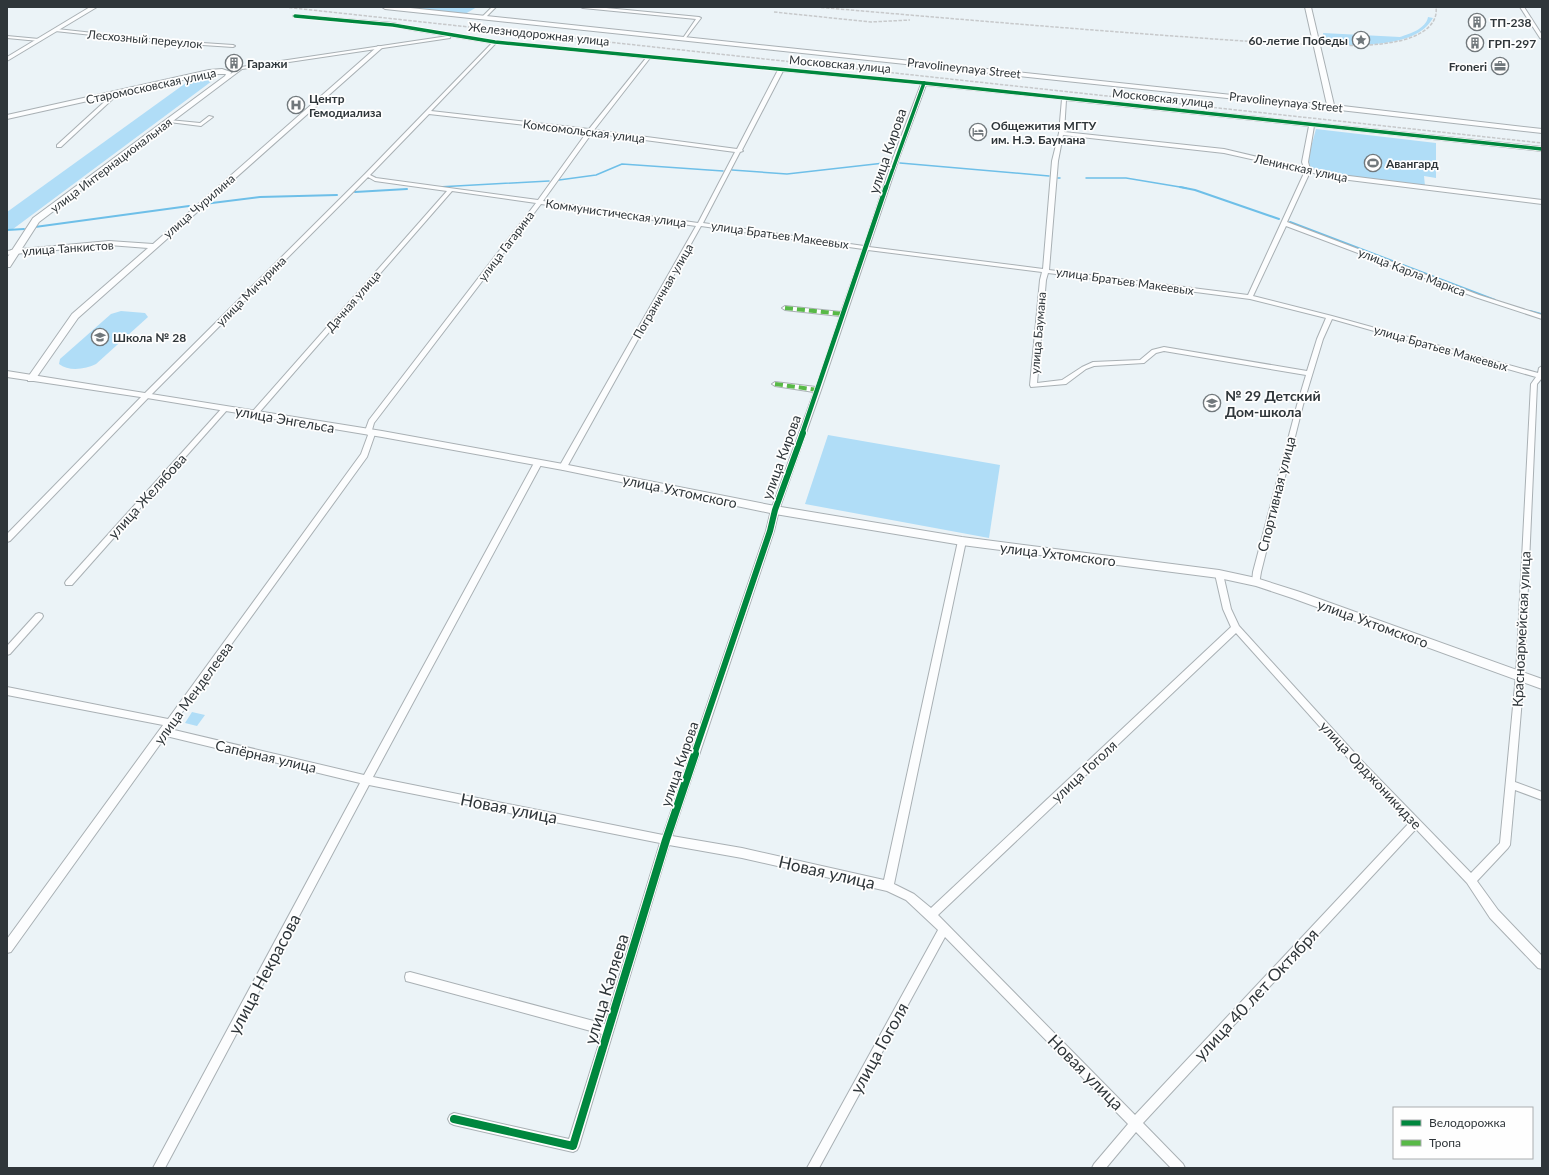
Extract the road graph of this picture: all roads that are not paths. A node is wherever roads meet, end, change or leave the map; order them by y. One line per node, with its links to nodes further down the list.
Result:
1 (94, 7): 9 (street)
2 (385, 7): 8 (main road, Pravolineynaya Street)
3 (494, 7): 8 (street)
4 (583, 7): 12 (street)
5 (1308, 7): 25 (main road)
6 (1522, 7): 13 (street)
7 (295, 16): 10 (street, Железнодорожная улица)
8 (483, 18): 12 (main road, Pravolineynaya Street)
9 (57, 30): 14 (street); 16 (street, Лесхозный переулок)
10 (455, 36): 15 (street, Железнодорожная улица); 17 (street, Старомосковская улица)
11 (7, 37): 14 (street)
12 (685, 38): 25 (main road, Pravolineynaya Street)
13 (1542, 38)
14 (39, 40): 19 (street)
15 (495, 42): 18 (street, Железнодорожная улица); 26 (street, улица Мичурина)
16 (233, 46)
17 (380, 47): 21 (street, Старомосковская улица); 44 (street, улица Чурилина)
18 (649, 57): 20 (street, Железнодорожная улица); 32 (street, улица Гагарина)
19 (7, 59)
20 (781, 70): 22 (street, Московская улица); 36 (street, Пограничная улица)
21 (228, 77): 23 (main road, Старомосковская улица); 29 (main road, улица Интернациональная)
22 (924, 83): 24 (street, Московская улица); 45 (street, улица Кирова)
23 (116, 94): 27 (main road, Старомосковская улица); 34 (street)
24 (1064, 99): 30 (street, Московская улица); 33 (street, улица Баумана)
25 (1331, 107): 31 (main road, Pravolineynaya Street)
26 (428, 112): 32 (street, Комсомольская улица); 38 (street, улица Мичурина)
27 (7, 116)
28 (211, 117): 29 (street)
29 (169, 121): 46 (main road, улица Интернациональная)
30 (1312, 125): 35 (street, Московская улица); 37 (street)
31 (1542, 131)
32 (590, 132): 36 (street, Комсомольская улица); 40 (street, улица Гагарина)
33 (1061, 133): 37 (street, Ленинская улица); 48 (street, улица Баумана)
34 (59, 146)
35 (1542, 149)
36 (740, 151): 43 (street, Пограничная улица)
37 (1308, 171): 41 (street, Ленинская улица); 42 (street)
38 (367, 175): 39 (street, Коммунистическая улица); 60 (street, улица Мичурина)
39 (450, 190): 40 (street, Коммунистическая улица); 62 (street, Дачная улица)
40 (540, 202): 43 (street, Коммунистическая улица); 63 (street, улица Гагарина)
41 (1542, 202)
42 (1284, 223): 49 (street); 53 (street, улица Карла Маркса)
43 (700, 224): 45 (street, улица Братьев Макеевых); 65 (street, Пограничная улица)
44 (153, 246): 46 (street, улица Танкистов); 57 (street, улица Чурилина)
45 (867, 248): 48 (street, улица Братьев Макеевых); 51 (street, улица Кирова)
46 (11, 253): 47 (main road, улица Интернациональная)
47 (7, 265)
48 (1046, 270): 49 (street, улица Братьев Макеевых); 54 (street, улица Баумана)
49 (1250, 297): 52 (street, улица Братьев Макеевых)
50 (785, 308): 51 (street)
51 (842, 314): 59 (street, улица Кирова)
52 (1330, 317): 54 (street, Спортивная улица); 55 (street, улица Братьев Макеевых)
53 (1542, 317)
54 (1309, 373): 70 (street, Спортивная улица)
55 (1542, 373): 75 (street, Красноармейская улица)
56 (7, 374): 57 (main road, улица Энгельса)
57 (31, 378): 60 (main road, улица Энгельса)
58 (775, 384): 59 (street)
59 (818, 390): 66 (street, улица Кирова)
60 (148, 395): 61 (main road, улица Энгельса); 67 (street, улица Мичурина)
61 (225, 408): 62 (main road, улица Энгельса); 71 (street, улица Желябова)
62 (255, 413): 63 (main road, улица Энгельса)
63 (372, 434): 64 (main road, улица Энгельса); 78 (street, улица Менделеева)
64 (538, 463): 65 (main road, улица Энгельса); 79 (street, улица Некрасова)
65 (563, 467): 66 (main road, улица Ухтомского)
66 (775, 510): 68 (main road, улица Ухтомского); 83 (street, улица Кирова)
67 (7, 539)
68 (962, 541): 69 (main road, улица Ухтомского); 85 (street)
69 (1219, 574): 70 (main road, улица Ухтомского); 73 (street, улица Орджоникидзе)
70 (1256, 582): 75 (main road, улица Ухтомского)
71 (69, 583)
72 (39, 616): 74 (street)
73 (1236, 628): 82 (street, улица Орджоникидзе); 86 (street, улица Гоголя)
74 (7, 652)
75 (1520, 676): 76 (main road, улица Ухтомского); 80 (street, Красноармейская улица)
76 (1542, 684)
77 (7, 691): 78 (street, Сапёрная улица)
78 (168, 728): 79 (street, Сапёрная улица); 88 (street, улица Менделеева)
79 (367, 780): 83 (street, Новая улица); 94 (street, улица Некрасова)
80 (1510, 784): 81 (street); 84 (street, Красноармейская улица)
81 (1542, 796)
82 (1416, 822): 84 (street, улица Орджоникидзе); 93 (street, улица 40 лет Октября)
83 (666, 840): 85 (street, Новая улица); 91 (street, улица Каляева)
84 (1471, 880): 89 (street, улица Орджоникидзе)
85 (888, 886): 86 (street, Новая улица)
86 (931, 915): 87 (street, Новая улица)
87 (944, 929): 93 (street, Новая улица); 95 (street, улица Гоголя)
88 (7, 948)
89 (1542, 964)
90 (410, 977): 91 (street, улица Каляева)
91 (608, 1030): 92 (street, улица Каляева)
92 (454, 1118)
93 (1136, 1123): 96 (street, улица 40 лет Октября); 97 (street, Новая улица)
94 (159, 1168)
95 (813, 1168)
96 (1098, 1168)
97 (1179, 1168)

